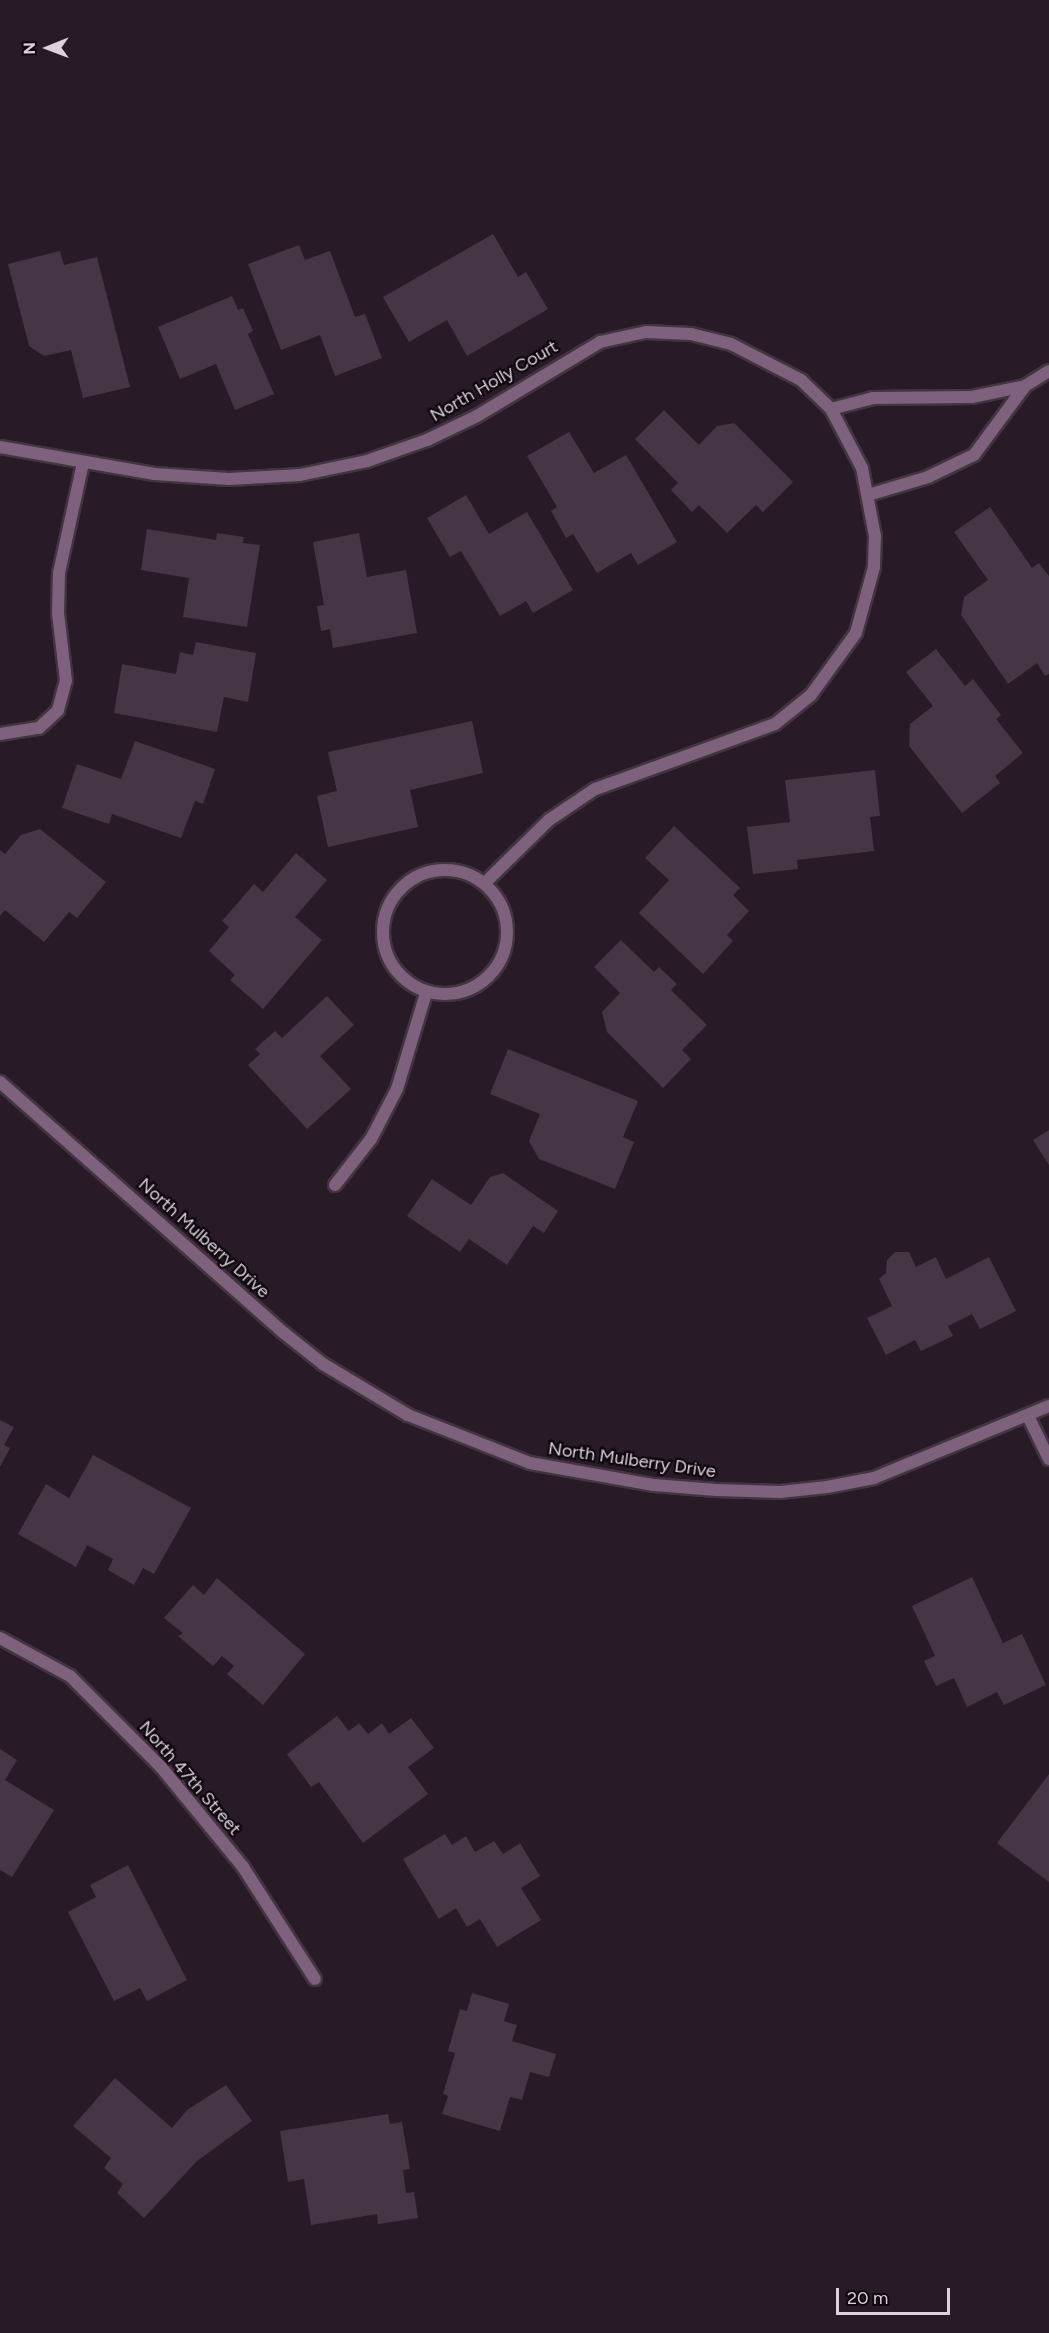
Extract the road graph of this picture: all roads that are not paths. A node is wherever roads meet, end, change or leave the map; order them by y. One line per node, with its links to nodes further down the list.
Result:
1 (1049, 371): 2 (street)
2 (1025, 386): 3 (street); 6 (street)
3 (831, 409): 5 (street, North Holly Court); 6 (street, North Holly Court)
4 (0, 447): 5 (street, North Holly Court)
5 (83, 463): 7 (street)
6 (867, 495): 8 (street, North Holly Court)
7 (0, 734)
8 (485, 884): 9 (street); 9 (street)
9 (426, 993): 11 (street)
10 (0, 1082): 13 (street, North Mulberry Drive)
11 (334, 1185)
12 (1049, 1406): 13 (street, North Mulberry Drive)
13 (1028, 1416): 14 (street)
14 (1049, 1460)
15 (0, 1638): 16 (street, North 47th Street)
16 (315, 1979)

